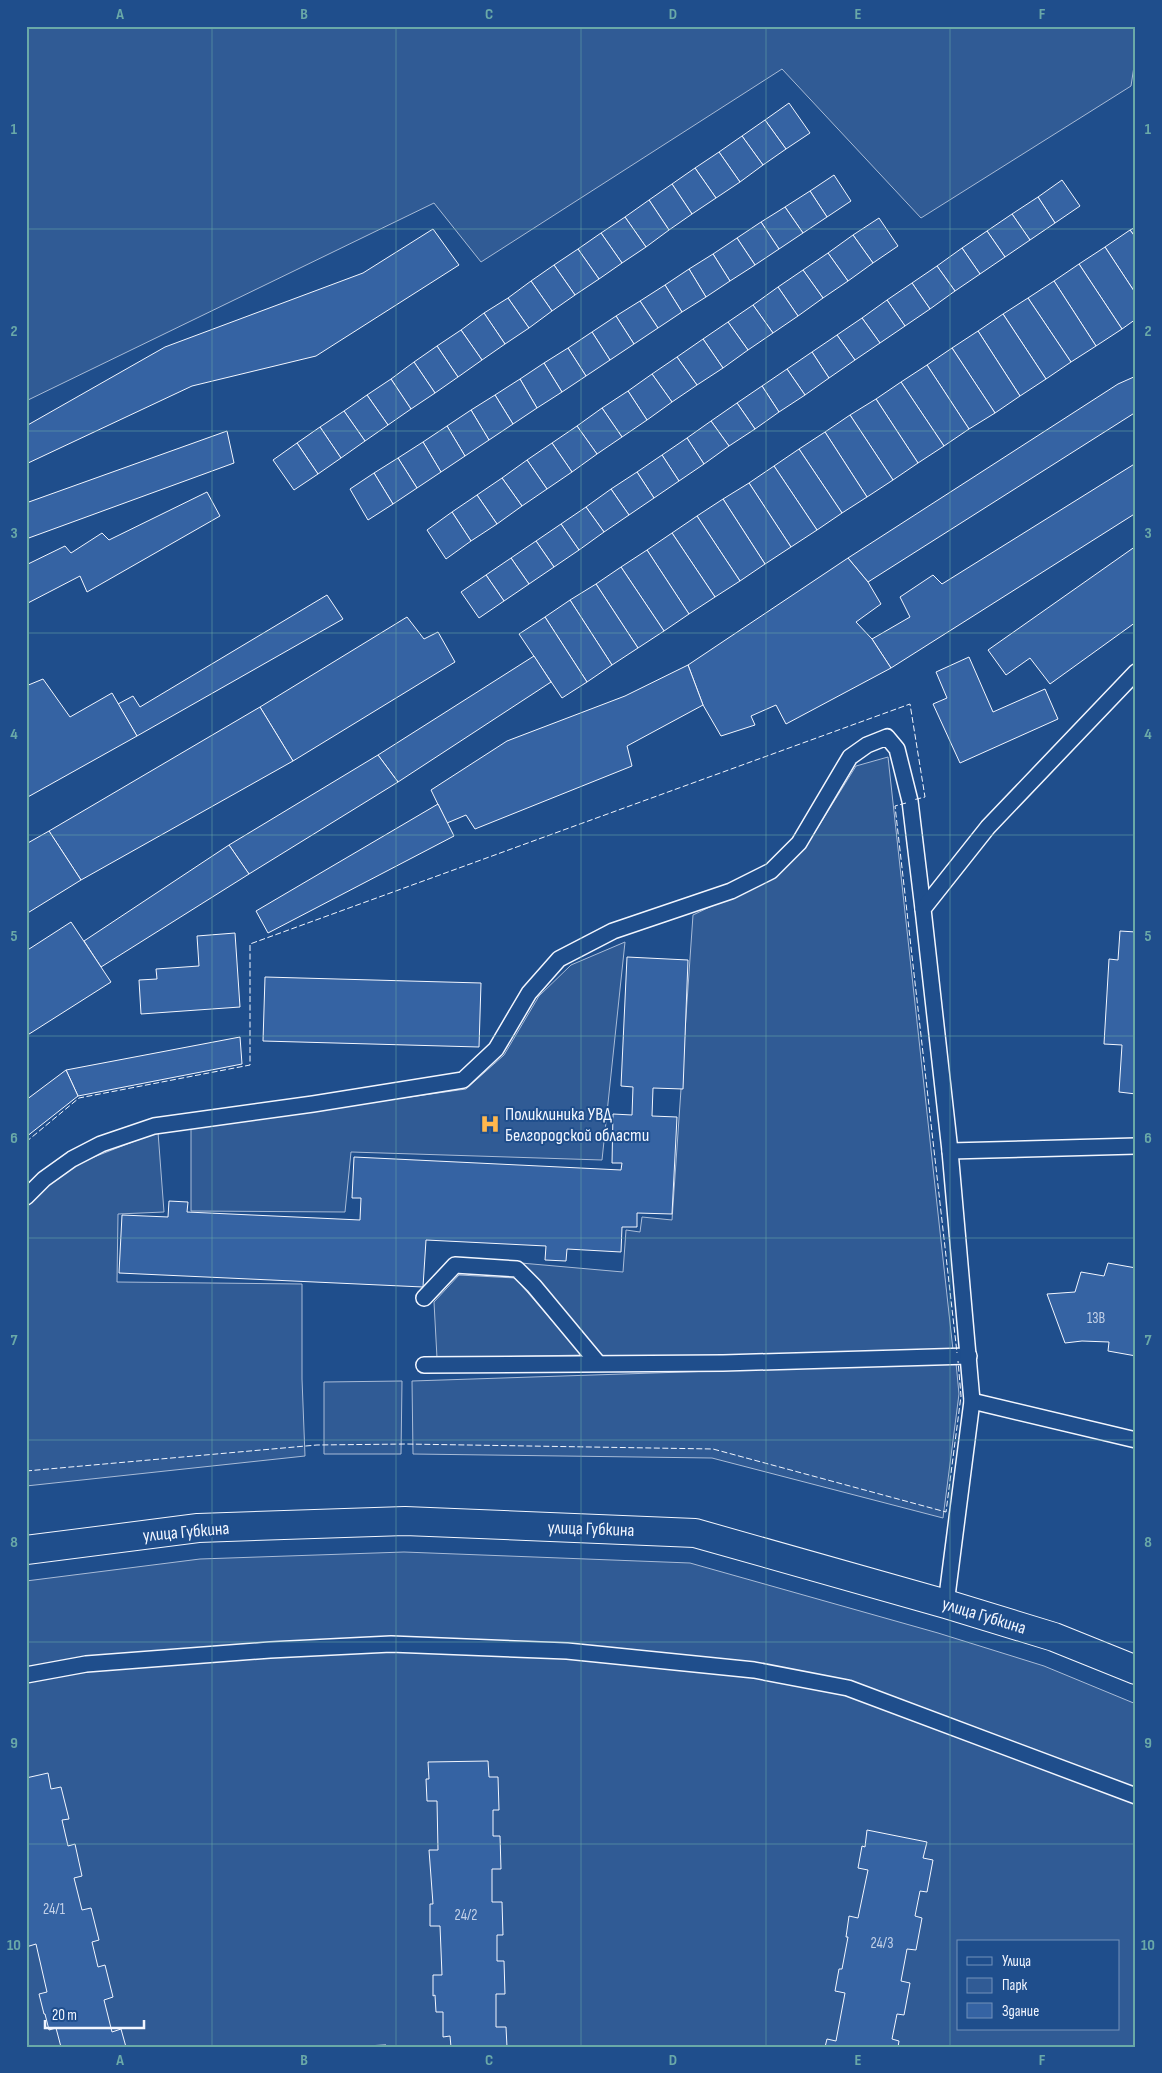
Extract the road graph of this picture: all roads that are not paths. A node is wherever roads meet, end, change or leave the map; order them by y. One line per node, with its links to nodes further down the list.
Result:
1 (1136, 672): 2 (lane)
2 (923, 909): 4 (lane); 5 (lane)
3 (1136, 1146): 4 (lane)
4 (950, 1151): 7 (lane)
5 (26, 1198)
6 (424, 1298): 8 (lane)
7 (969, 1356): 8 (lane); 10 (lane)
8 (598, 1363): 9 (lane)
9 (424, 1365)
10 (972, 1401): 11 (lane); 13 (lane)
11 (1136, 1440)
12 (26, 1550): 13 (main road, улица Губкина)
13 (946, 1604): 14 (main road, улица Губкина)
14 (1136, 1670)
15 (26, 1675): 16 (lane)
16 (1136, 1796)

